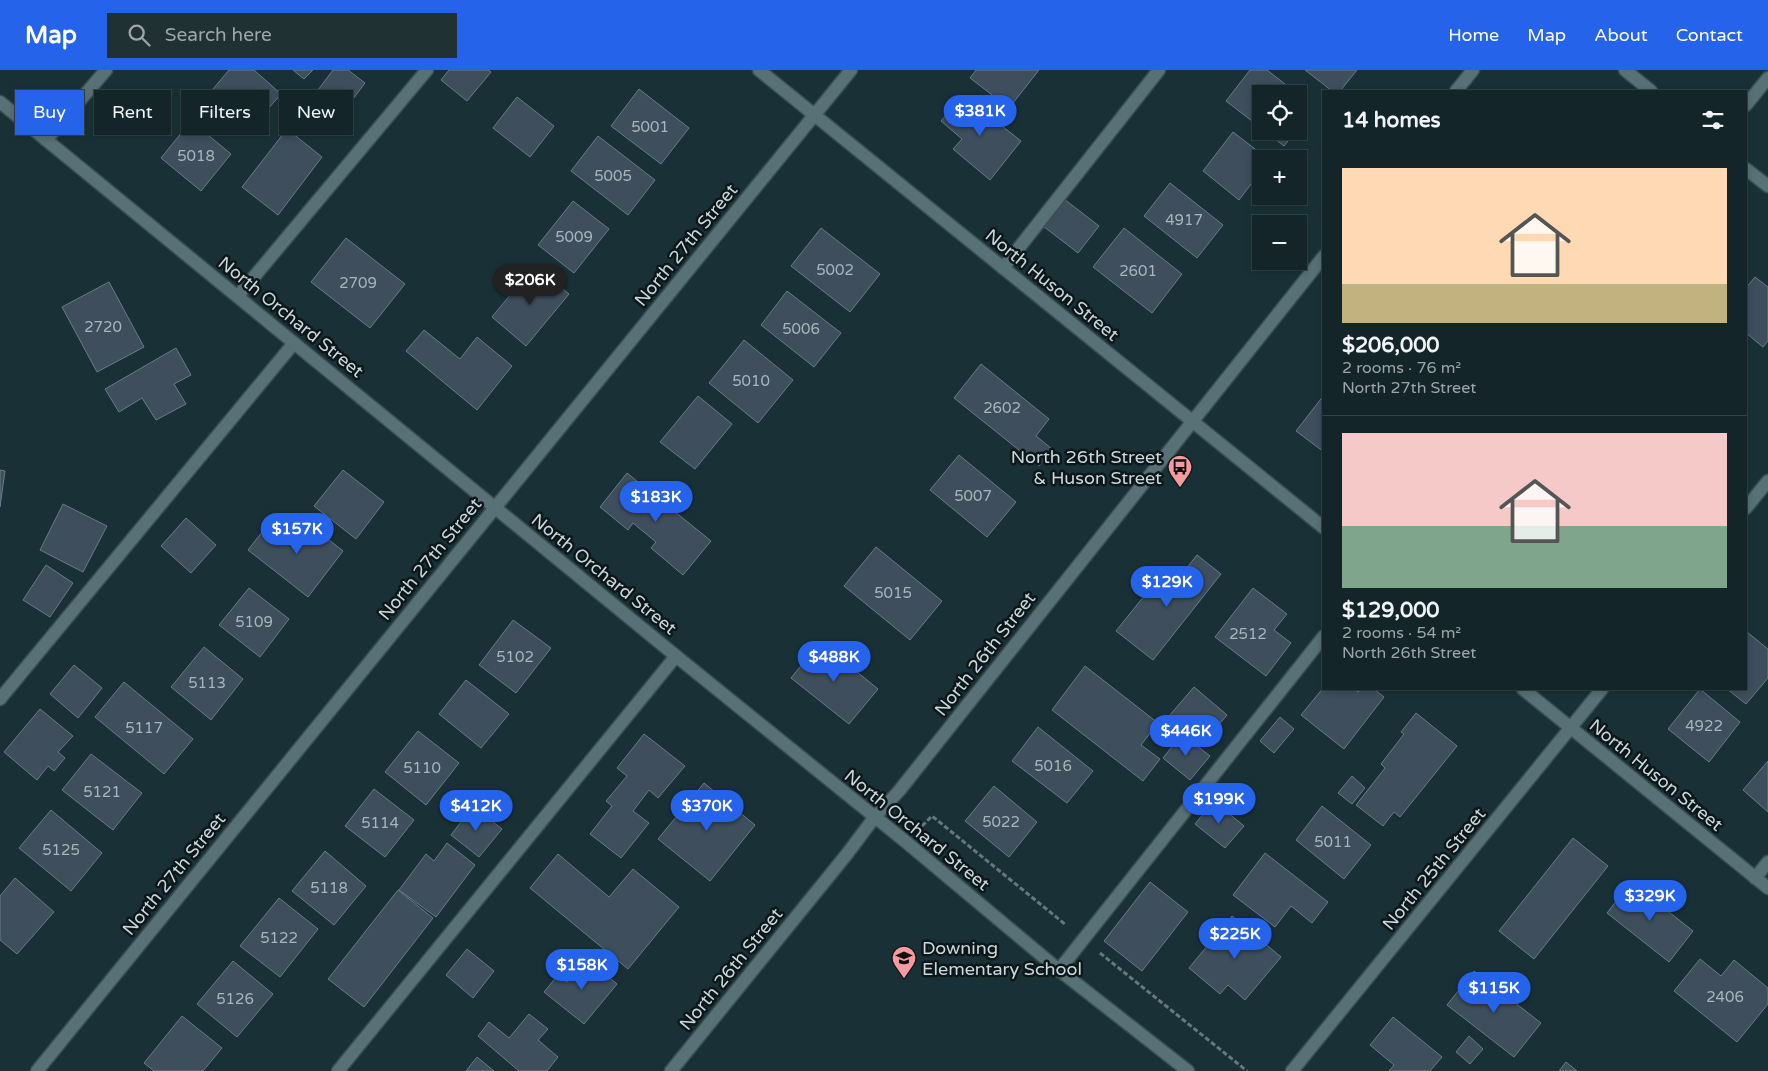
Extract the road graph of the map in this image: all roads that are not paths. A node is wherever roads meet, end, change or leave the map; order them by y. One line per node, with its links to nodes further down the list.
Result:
1 (106, 70): 14 (street)
2 (427, 70): 19 (street)
3 (759, 70): 13 (street, North Huson Street)
4 (851, 70): 13 (street, North 27th Street)
5 (1159, 70): 18 (street)
6 (1473, 70): 9 (street)
7 (1625, 70): 10 (street)
8 (1768, 78): 12 (street)
9 (1457, 90)
10 (1650, 90)
11 (0, 102): 14 (street, North Orchard Street)
12 (1747, 104)
13 (815, 115): 18 (street, North Huson Street); 23 (street, North 27th Street)
14 (46, 140): 19 (street, North Orchard Street)
15 (1747, 170): 16 (street)
16 (1768, 186)
17 (1322, 258): 21 (street, North 26th Street)
18 (1003, 268): 21 (street, North Huson Street)
19 (238, 296): 20 (street, North Orchard Street)
20 (294, 343): 23 (street, North Orchard Street); 30 (street)
21 (1192, 421): 25 (street, North Huson Street); 32 (street, North 26th Street)
22 (1768, 481): 24 (street)
23 (494, 507): 27 (street, North Orchard Street); 37 (street, North 27th Street)
24 (1747, 507)
25 (1322, 526)
26 (1322, 639): 36 (street)
27 (676, 656): 32 (street, North Orchard Street); 38 (street)
28 (1524, 690): 31 (street, North Huson Street)
29 (1601, 690): 31 (street, North 25th Street)
30 (0, 699)
31 (1571, 728): 34 (street, North Huson Street); 41 (street, North 25th Street)
32 (874, 818): 36 (street, North Orchard Street); 39 (street, North 26th Street)
33 (1768, 862): 34 (street)
34 (1755, 878): 35 (street, North Huson Street)
35 (1768, 888)
36 (1059, 970): 40 (street, North Orchard Street)
37 (37, 1071)
38 (338, 1071)
39 (671, 1071)
40 (1188, 1071)
41 (1292, 1071)

